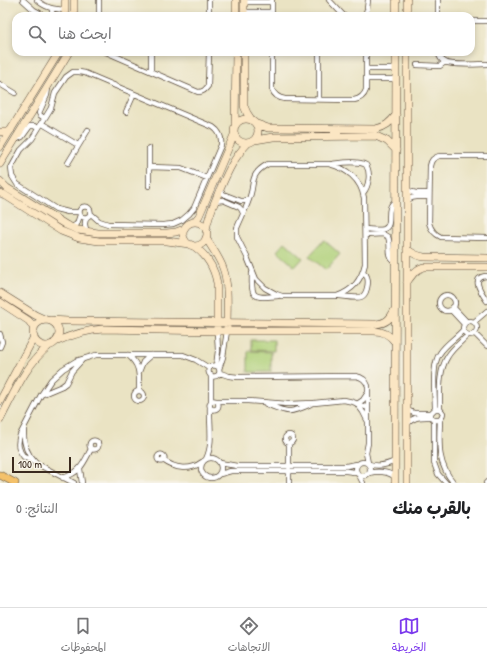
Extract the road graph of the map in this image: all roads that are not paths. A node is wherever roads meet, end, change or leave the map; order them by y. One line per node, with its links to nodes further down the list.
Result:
1 (37, 0): 15 (street)
2 (65, 0): 18 (street)
3 (74, 0): 19 (street)
4 (99, 0): 20 (street)
5 (209, 0): 21 (street)
6 (236, 0): 22 (street)
7 (329, 0): 25 (street)
8 (368, 0): 26 (street)
9 (396, 0): 27 (street)
10 (407, 0): 28 (street)
11 (438, 0): 29 (street)
12 (27, 1): 16 (street)
13 (244, 1): 14 (street); 23 (street)
14 (272, 1): 24 (street)
15 (52, 9): 17 (street)
16 (38, 12)
17 (62, 12)
18 (65, 12)
19 (74, 12)
20 (99, 12)
21 (209, 12)
22 (236, 12)
23 (244, 12)
24 (272, 12)
25 (340, 12)
26 (366, 12)
27 (396, 12)
28 (407, 12)
29 (438, 12)
30 (475, 21): 31 (street)
31 (487, 21)
32 (57, 56): 65 (street)
33 (67, 56): 54 (street)
34 (115, 56): 50 (street)
35 (151, 56): 50 (street)
36 (209, 56): 50 (street)
37 (236, 56): 63 (street)
38 (244, 56): 61 (street)
39 (272, 56): 57 (street)
40 (319, 56): 57 (street)
41 (366, 56): 49 (street)
42 (396, 56): 48 (street)
43 (408, 56): 85 (street)
44 (440, 56): 45 (street)
45 (445, 62): 46 (street); 47 (street)
46 (487, 64)
47 (417, 65)
48 (396, 69): 49 (street); 52 (street)
49 (366, 70): 51 (street)
50 (151, 71)
51 (366, 79): 52 (street); 57 (street)
52 (396, 79): 59 (street)
53 (0, 84): 55 (street)
54 (48, 87): 60 (street); 69 (street)
55 (15, 93)
56 (134, 94): 58 (street); 60 (street); 81 (street)
57 (319, 99)
58 (126, 112)
59 (396, 116): 61 (street); 75 (street)
60 (44, 118): 62 (street)
61 (254, 122): 63 (street); 70 (street)
62 (41, 123): 64 (street); 72 (street)
63 (235, 126): 68 (street)
64 (38, 128): 69 (street); 94 (street)
65 (11, 130): 67 (street); 73 (street)
66 (88, 130): 72 (street)
67 (0, 132)
68 (234, 135): 71 (street); 82 (street)
69 (15, 140): 78 (street)
70 (255, 140): 71 (street); 75 (street)
71 (248, 144): 86 (street)
72 (78, 145): 77 (street)
73 (0, 147)
74 (149, 148): 80 (street)
75 (396, 150): 92 (street)
76 (487, 156): 89 (street)
77 (68, 162)
78 (0, 164)
79 (329, 164): 88 (street); 88 (street); 90 (street)
80 (149, 167): 81 (street); 84 (street)
81 (208, 176): 82 (street); 96 (street)
82 (216, 176): 97 (street)
83 (0, 181): 98 (street)
84 (149, 186)
85 (407, 189): 89 (street); 93 (street)
86 (220, 190): 90 (street); 91 (street)
87 (0, 193): 106 (street)
88 (363, 193): 100 (street)
89 (430, 195): 93 (street); 105 (street)
90 (249, 199): 95 (street)
91 (216, 201): 95 (street); 101 (street)
92 (396, 201): 100 (street); 109 (street)
93 (407, 201): 107 (street)
94 (80, 213): 96 (street); 96 (street); 98 (street)
95 (243, 213): 111 (street)
96 (89, 215): 102 (street)
97 (194, 222): 99 (street); 101 (street)
98 (72, 228): 102 (street)
99 (184, 228): 102 (street); 106 (street)
100 (365, 229): 103 (street)
101 (206, 230): 104 (street)
102 (89, 232)
103 (365, 235): 109 (street); 112 (street)
104 (206, 238): 106 (street); 128 (street)
105 (487, 238)
106 (190, 245): 127 (street)
107 (407, 249): 108 (street); 114 (street)
108 (487, 258)
109 (395, 262): 116 (street)
110 (487, 266): 114 (street)
111 (252, 270): 118 (street); 118 (street)
112 (363, 272): 119 (street); 119 (street)
113 (487, 276): 120 (street)
114 (407, 282): 117 (street)
115 (0, 293): 125 (street)
116 (395, 294): 117 (street); 122 (street)
117 (407, 294): 173 (street)
118 (282, 296): 119 (street)
119 (337, 296)
120 (487, 301)
121 (0, 302): 130 (street)
122 (395, 309): 128 (street); 138 (street)
123 (452, 309): 129 (street)
124 (487, 310): 126 (street)
125 (48, 320): 127 (street); 130 (street); 139 (street)
126 (474, 322): 129 (street); 134 (street)
127 (217, 323): 128 (street); 132 (street)
128 (227, 323): 133 (street)
129 (465, 323): 131 (street)
130 (34, 329): 137 (street)
131 (463, 330): 136 (street); 174 (street)
132 (217, 331): 133 (street); 139 (street); 149 (street)
133 (227, 331): 138 (street); 149 (street)
134 (474, 333): 136 (street); 140 (street)
135 (0, 334): 141 (street)
136 (468, 335): 174 (street)
137 (34, 337): 139 (street); 158 (street)
138 (395, 342): 172 (street)
139 (53, 343): 176 (street)
140 (487, 346)
141 (0, 347)
142 (128, 355): 143 (street); 144 (street); 145 (street)
143 (151, 355): 146 (street); 147 (street)
144 (84, 359): 148 (street); 151 (street)
145 (135, 362): 146 (street); 150 (street)
146 (143, 362): 150 (street)
147 (209, 368): 149 (street); 152 (street)
148 (63, 369): 151 (street); 153 (street)
149 (218, 369): 152 (street); 156 (street)
150 (139, 372): 155 (street)
151 (70, 374): 154 (street)
152 (211, 375): 159 (street)
153 (51, 380): 154 (street); 157 (street)
154 (55, 388): 157 (street)
155 (139, 390)
156 (368, 390): 166 (street); 169 (street)
157 (41, 395): 179 (street)
158 (0, 401)
159 (211, 401): 160 (street); 167 (street)
160 (217, 401): 161 (street); 168 (street)
161 (230, 401): 162 (street); 168 (street)
162 (262, 402): 163 (street); 170 (street)
163 (281, 403): 165 (street); 170 (street)
164 (314, 403): 165 (street); 166 (street); 171 (street)
165 (297, 404): 171 (street)
166 (357, 404): 169 (street); 177 (street)
167 (210, 406): 168 (street); 175 (street)
168 (217, 408): 175 (street)
169 (368, 408): 177 (street)
170 (279, 410): 171 (street)
171 (298, 410)
172 (395, 410): 173 (street); 187 (street)
173 (407, 410): 174 (street); 178 (street)
174 (435, 415): 178 (street); 214 (street); 215 (street)
175 (210, 419): 181 (street)
176 (0, 420)
177 (368, 421): 183 (street)
178 (407, 424): 213 (street)
179 (25, 427): 188 (street); 188 (street)
180 (289, 443): 194 (street)
181 (210, 446): 184 (street); 186 (street)
182 (91, 449): 195 (street)
183 (367, 450): 190 (street); 191 (street)
184 (216, 458): 186 (street); 189 (street)
185 (163, 460): 193 (street)
186 (204, 460): 193 (street); 197 (street)
187 (395, 460): 192 (street); 205 (street)
188 (36, 463): 202 (street)
189 (220, 463): 194 (street); 198 (street)
190 (358, 463): 191 (street); 194 (street); 199 (street)
191 (369, 464): 192 (street); 200 (street)
192 (383, 466): 196 (street)
193 (189, 468): 197 (street)
194 (289, 468): 198 (street); 199 (street); 211 (street)
195 (80, 469): 202 (street); 208 (street)
196 (383, 472): 200 (street); 205 (street)
197 (202, 473): 203 (street)
198 (220, 474): 204 (street)
199 (358, 474): 200 (street); 212 (street)
200 (368, 474): 212 (street)
201 (0, 475): 206 (main road)
202 (64, 478): 207 (street)
203 (207, 478): 204 (street); 209 (street)
204 (216, 478): 210 (street)
205 (395, 480)
206 (15, 483)
207 (74, 483)
208 (82, 483)
209 (209, 483)
210 (212, 483)
211 (289, 483)
212 (364, 483)
213 (407, 483)
214 (446, 483)
215 (454, 483)

